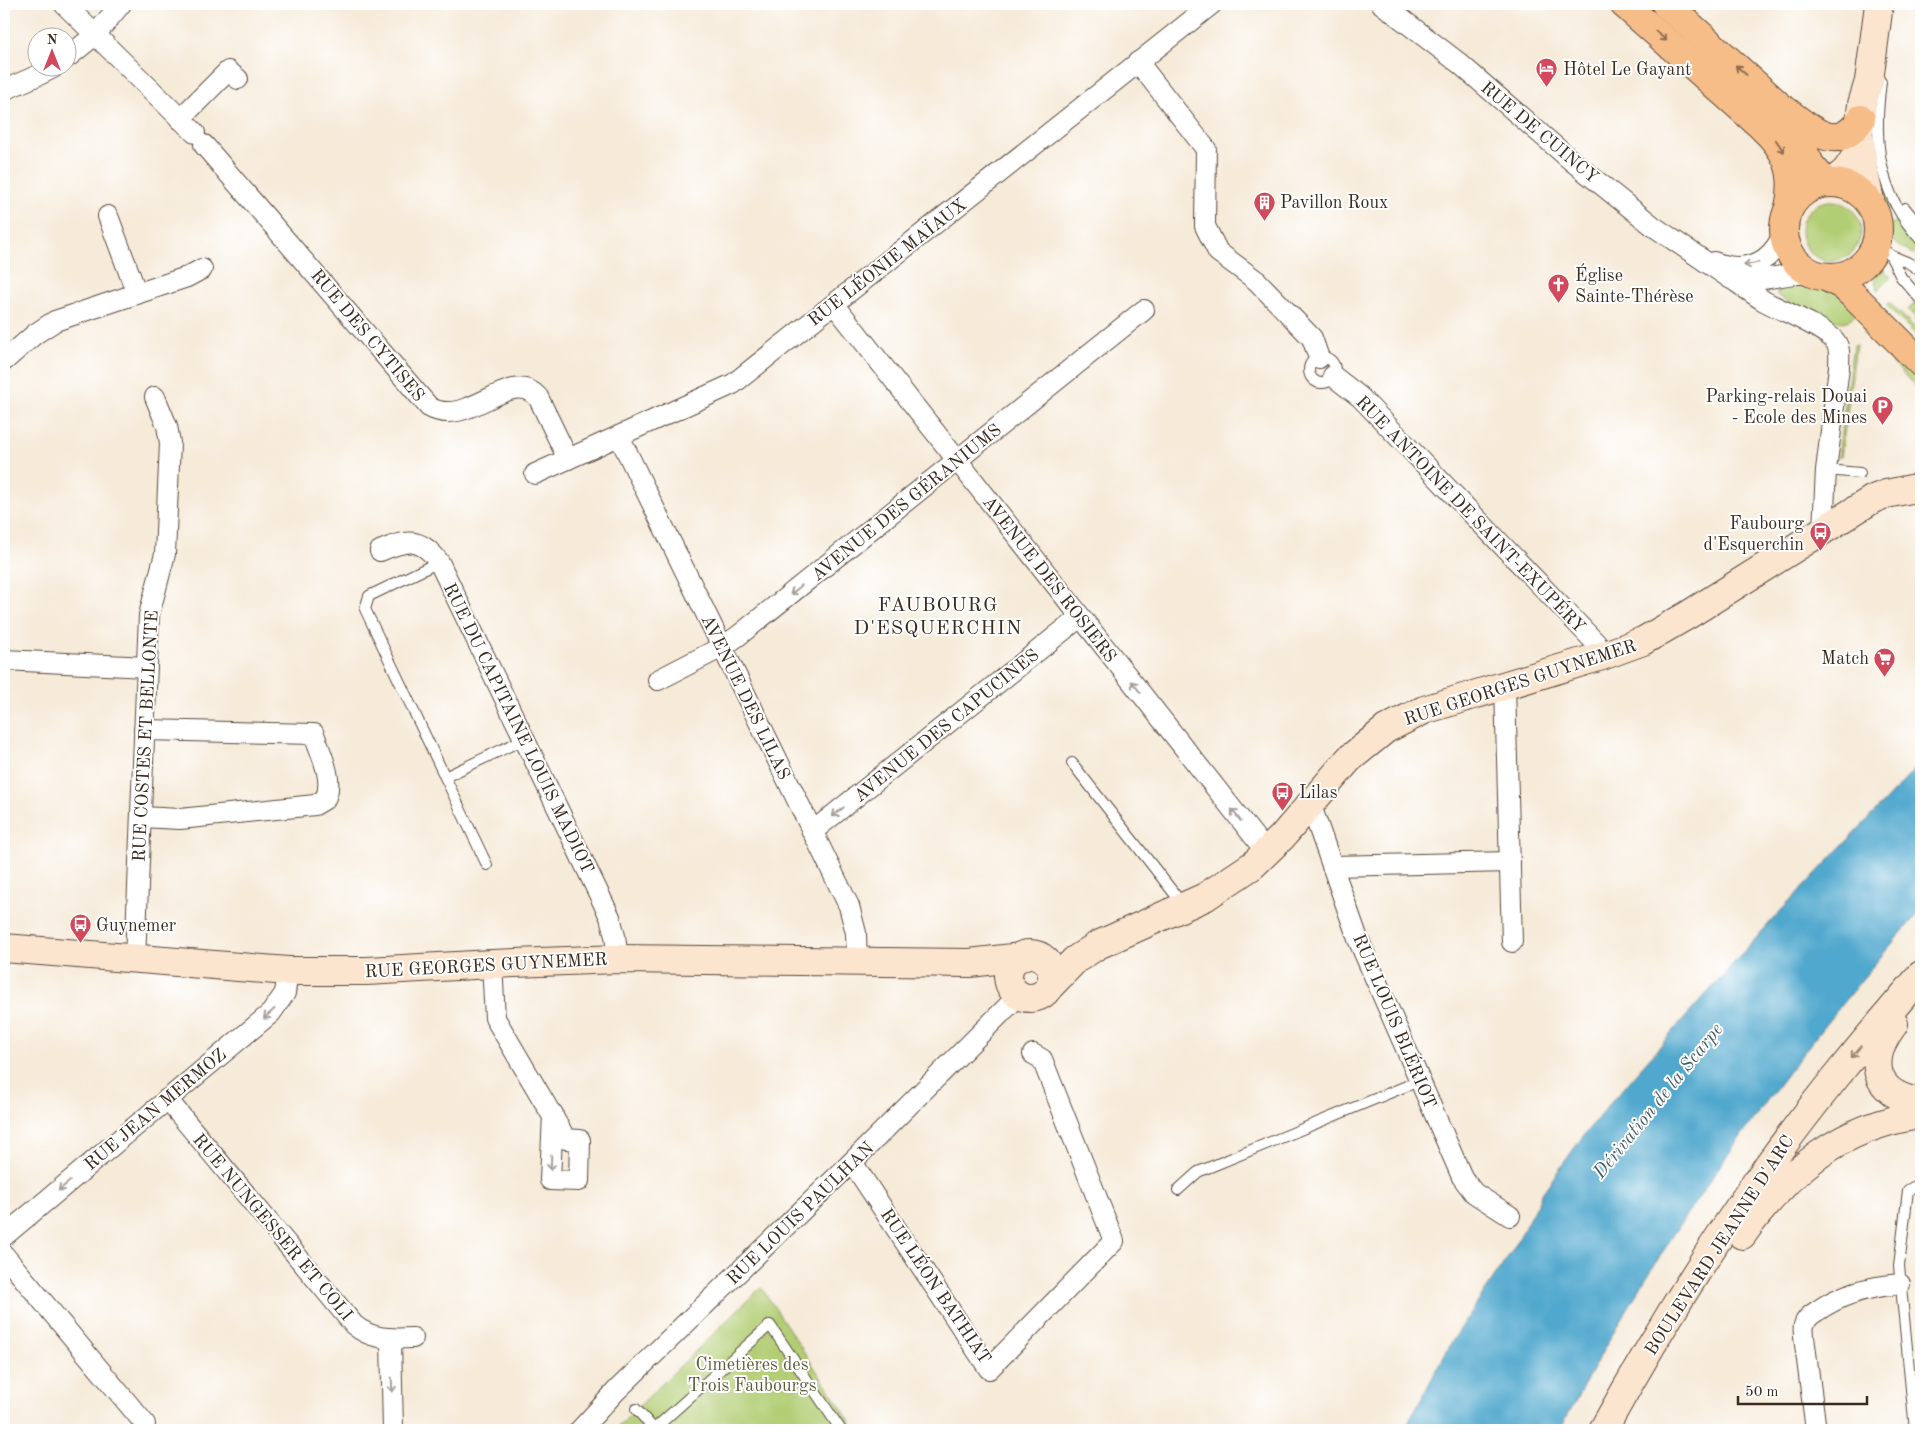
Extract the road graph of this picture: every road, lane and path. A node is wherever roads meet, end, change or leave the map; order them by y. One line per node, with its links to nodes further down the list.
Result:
1 (64, 4): 8 (street)
2 (121, 4): 8 (street)
3 (1212, 4): 10 (street, RUE LÉONIE MAÏAUX)
4 (1382, 4): 26 (street, RUE DE CUINCY)
5 (1624, 4): 22 (main road, one-way to 22)
6 (1666, 4): 15 (main road, one-way to 6)
7 (1879, 4): 17 (main road)
8 (95, 35): 9 (street); 16 (street)
9 (78, 49)
10 (1138, 62): 34 (street, RUE LÉONIE MAÏAUX); 38 (street)
11 (1883, 68): 18 (lane)
12 (33, 78): 14 (street)
13 (238, 80): 16 (street)
14 (4, 90)
15 (1776, 103): 17 (main road); 19 (main road)
16 (180, 119): 44 (street, RUE DES CYTISES)
17 (1860, 128): 19 (main road); 20 (main road)
18 (1884, 173): 23 (lane); 24 (lane)
19 (1829, 183): 20 (main road); 22 (main road)
20 (1871, 205): 25 (main road)
21 (108, 216): 32 (street)
22 (1786, 220): 26 (street, RUE DE CUINCY, one-way to 26); 29 (main road)
23 (1921, 228)
24 (1921, 240)
25 (1879, 252): 28 (lane); 29 (main road); 33 (lane); 37 (main road)
26 (1700, 258): 30 (street, RUE DE CUINCY)
27 (202, 269): 32 (street)
28 (1921, 271)
29 (1820, 276): 31 (street); 40 (main road)
30 (1731, 279): 31 (street); 36 (street, RUE DE CUINCY)
31 (1768, 279): 36 (street, RUE DE CUINCY)
32 (137, 294): 39 (street)
33 (1921, 300)
34 (834, 304): 43 (street, RUE LÉONIE MAÏAUX); 45 (street, AVENUE DES ROSIERS)
35 (1144, 310): 45 (street, AVENUE DES GÉRANIUMS)
36 (1788, 312): 46 (street, RUE DE CUINCY)
37 (1921, 346)
38 (1319, 358): 41 (lane); 41 (lane)
39 (4, 360)
40 (1921, 363)
41 (1333, 376): 57 (street, RUE ANTOINE DE SAINT-EXUPÉRY)
42 (155, 397): 59 (street, RUE COSTES ET BELLONTE)
43 (619, 436): 44 (street, RUE LÉONIE MAÏAUX); 56 (street, AVENUE DES LILAS)
44 (568, 459): 48 (street, RUE LÉONIE MAÏAUX)
45 (957, 461): 55 (street, AVENUE DES ROSIERS); 56 (street, AVENUE DES GÉRANIUMS, one-way to 56)
46 (1826, 470): 47 (lane); 52 (street)
47 (1860, 473)
48 (534, 474)
49 (1921, 487): 51 (main road)
50 (1921, 498): 51 (main road)
51 (1852, 511): 52 (main road, RUE GEORGES GUYNEMER)
52 (1823, 529): 57 (main road, RUE GEORGES GUYNEMER)
53 (380, 551): 54 (street, RUE DU CAPITAINE LOUIS MADIOT)
54 (439, 562): 63 (street, RUE DU CAPITAINE LOUIS MADIOT); 65 (lane)
55 (1080, 617): 68 (street, AVENUE DES CAPUCINES, one-way to 68); 69 (street, AVENUE DES ROSIERS, one-way to 55)
56 (722, 647): 60 (street, AVENUE DES GÉRANIUMS); 68 (street, AVENUE DES LILAS)
57 (1602, 656): 61 (main road, RUE GEORGES GUYNEMER)
58 (4, 660): 59 (street)
59 (147, 667): 62 (street, RUE COSTES ET BELLONTE)
60 (658, 680)
61 (1505, 686): 66 (main road, RUE GEORGES GUYNEMER); 70 (street)
62 (144, 730): 67 (street, RUE COSTES ET BELLONTE); 67 (street)
63 (524, 739): 65 (lane); 78 (street, RUE DU CAPITAINE LOUIS MADIOT)
64 (1072, 763): 73 (lane)
65 (445, 777): 71 (lane)
66 (1310, 803): 69 (main road, RUE GEORGES GUYNEMER); 72 (street, RUE LOUIS BLÉRIOT)
67 (141, 817): 79 (street, RUE COSTES ET BELLONTE)
68 (812, 832): 80 (street, AVENUE DES LILAS)
69 (1267, 853): 73 (main road, RUE GEORGES GUYNEMER)
70 (1510, 862): 72 (street); 75 (street)
71 (487, 865)
72 (1332, 866): 89 (street, RUE LOUIS BLÉRIOT)
73 (1185, 907): 74 (main road, RUE GEORGES GUYNEMER)
74 (1112, 937): 77 (main road, RUE GEORGES GUYNEMER); 85 (main road, RUE GEORGES GUYNEMER)
75 (1512, 942)
76 (4, 948): 79 (main road, RUE GEORGES GUYNEMER)
77 (1029, 956): 81 (main road, RUE GEORGES GUYNEMER); 85 (main road); 86 (main road)
78 (618, 959): 80 (main road, RUE GEORGES GUYNEMER); 82 (main road, RUE GEORGES GUYNEMER)
79 (135, 960): 83 (main road, RUE GEORGES GUYNEMER)
80 (857, 963): 81 (main road, RUE GEORGES GUYNEMER)
81 (970, 963): 86 (main road, RUE GEORGES GUYNEMER)
82 (492, 964): 83 (main road, RUE GEORGES GUYNEMER); 92 (street)
83 (288, 971): 90 (street, RUE JEAN MERMOZ, one-way to 90)
84 (1921, 974): 98 (main road, BOULEVARD JEANNE D'ARC, one-way to 98)
85 (1050, 986): 86 (main road)
86 (1015, 990): 94 (street, RUE LOUIS PAULHAN)
87 (1921, 993): 91 (main road)
88 (1033, 1054): 94 (street, RUE LÉON BATHIAT)
89 (1420, 1080): 96 (lane); 97 (street, RUE LOUIS BLÉRIOT)
90 (167, 1099): 99 (street, RUE JEAN MERMOZ, one-way to 99); 103 (street, RUE NUNGESSER ET COLI)
91 (1921, 1104): 98 (main road)
92 (552, 1114)
93 (1921, 1115): 111 (main road, BOULEVARD JEANNE D'ARC)
94 (852, 1162): 107 (street, RUE LOUIS PAULHAN)
95 (1921, 1182): 101 (lane)
96 (1178, 1190)
97 (1510, 1216)
98 (1721, 1235): 110 (main road, BOULEVARD JEANNE D'ARC)
99 (4, 1236)
100 (4, 1255): 105 (street)
101 (1900, 1284): 112 (street); 113 (lane)
102 (413, 1338): 103 (street, RUE NUNGESSER ET COLI)
103 (390, 1339): 106 (street, one-way to 106)
104 (636, 1409): 108 (lane)
105 (145, 1424)
106 (393, 1430)
107 (580, 1430)
108 (654, 1430): 109 (lane)
109 (841, 1430)
110 (1603, 1430)
111 (1622, 1430)
112 (1816, 1430)
113 (1915, 1430)

